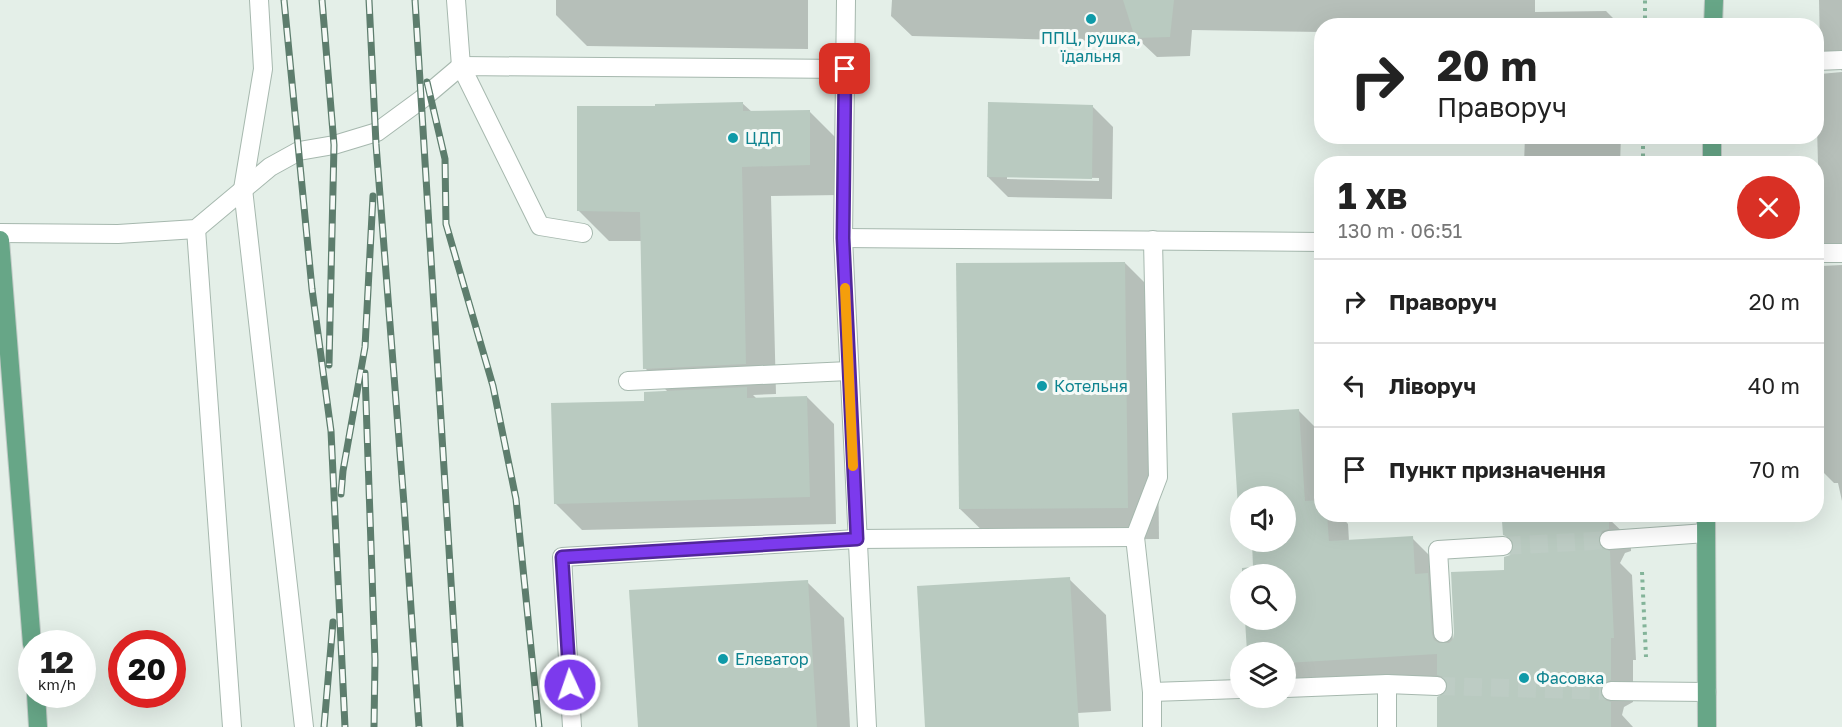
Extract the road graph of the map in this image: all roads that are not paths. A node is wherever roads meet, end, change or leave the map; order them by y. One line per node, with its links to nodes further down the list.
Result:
1 (259, 0): 10 (lane)
2 (456, 0): 8 (lane)
3 (846, 0): 9 (lane)
4 (1714, 0): 5 (main road)
5 (1713, 18)
6 (1842, 60): 7 (lane)
7 (1824, 61)
8 (461, 66): 9 (lane); 10 (lane); 13 (lane)
9 (845, 69): 14 (lane)
10 (243, 189): 11 (lane); 40 (lane)
11 (196, 230): 12 (lane); 39 (lane)
12 (0, 233)
13 (583, 233)
14 (843, 238): 16 (lane); 20 (lane)
15 (0, 240): 28 (main road)
16 (1153, 240): 17 (lane); 24 (lane)
17 (1314, 242)
18 (1824, 253): 19 (lane)
19 (1842, 253)
20 (849, 371): 21 (lane); 25 (lane)
21 (628, 381)
22 (1706, 522): 23 (main road)
23 (1706, 534): 26 (lane); 36 (main road)
24 (1135, 537): 25 (lane); 35 (lane)
25 (857, 539): 41 (lane); 42 (lane)
26 (1610, 540)
27 (1503, 546): 29 (lane)
28 (31, 630)
29 (1443, 633)
30 (1387, 684): 31 (lane); 32 (lane); 44 (lane)
31 (1437, 686)
32 (1296, 688)
33 (1230, 689): 35 (lane)
34 (1611, 691): 36 (lane)
35 (1152, 692): 43 (lane)
36 (1707, 692): 45 (main road)
37 (37, 708): 38 (main road)
38 (38, 727)
39 (232, 727)
40 (304, 727)
41 (572, 727)
42 (867, 727)
43 (1152, 727)
44 (1387, 727)
45 (1707, 727)

